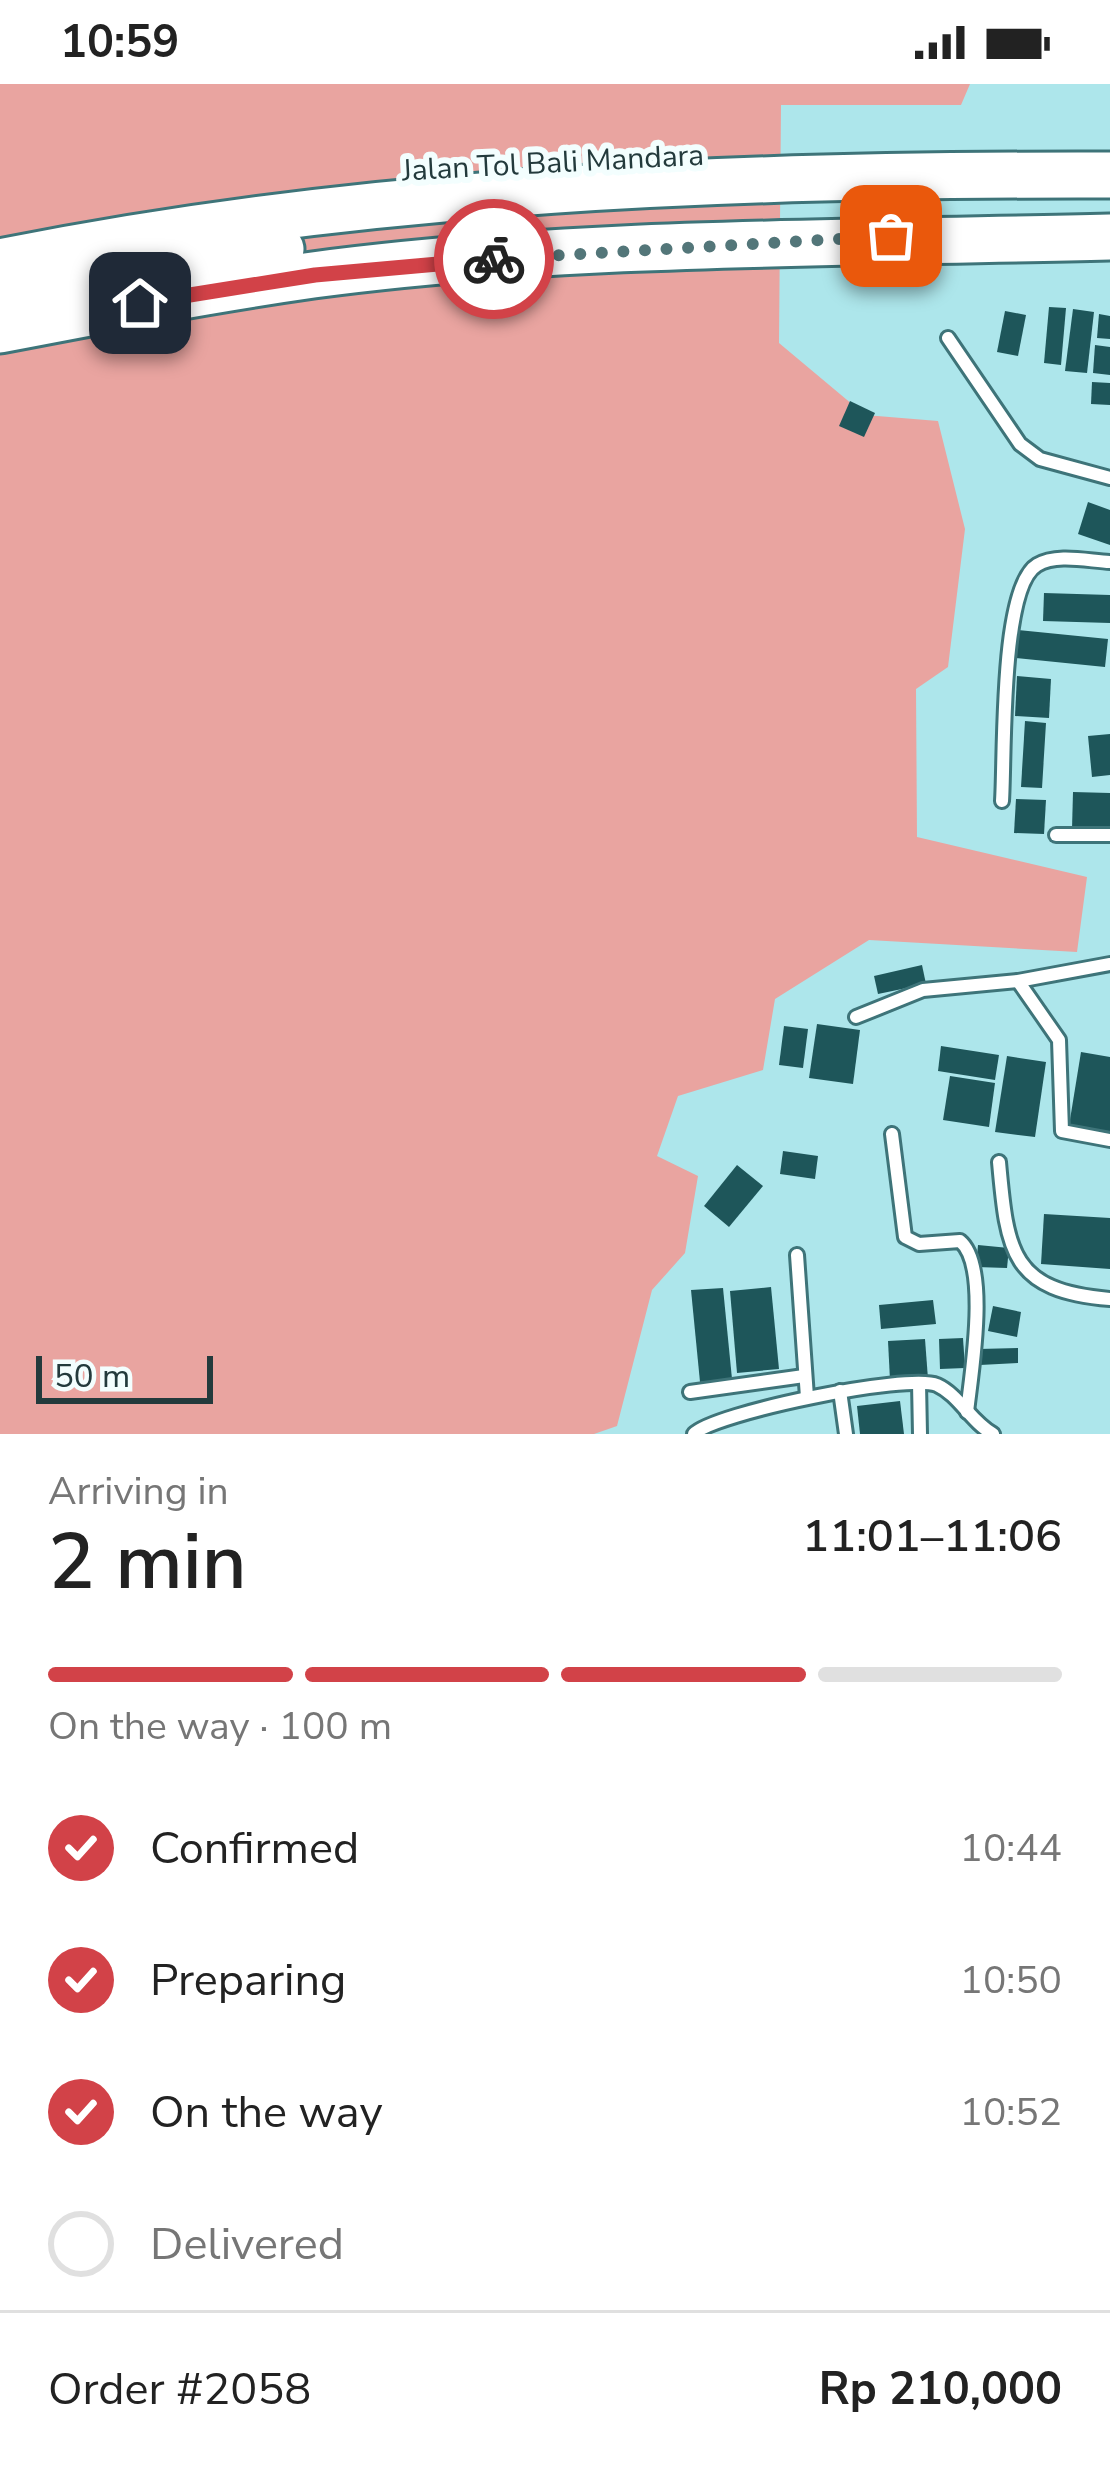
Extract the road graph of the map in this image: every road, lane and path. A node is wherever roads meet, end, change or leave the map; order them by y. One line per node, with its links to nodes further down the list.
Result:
1 (1110, 149): 4 (highway, Jalan Tol Bali Mandara)
2 (1110, 175): 3 (highway, Jalan Tol Bali Mandara)
3 (1061, 192): 4 (highway, Jalan Tol Bali Mandara); 4 (highway); 5 (highway, Jalan Tol Bali Mandara)
4 (840, 195): 6 (highway, Jalan Tol Bali Mandara); 7 (highway, Jalan Tol Bali Mandara); 8 (highway, Jalan Tol Bali Mandara); 9 (highway, Jalan Tol Bali Mandara); 10 (highway, Jalan Tol Bali Mandara)
5 (1110, 209)
6 (0, 232)
7 (1110, 237)
8 (0, 262)
9 (0, 297)
10 (0, 330)
11 (948, 338): 12 (lane)
12 (1110, 478)
13 (1110, 562): 14 (lane)
14 (1002, 801)
15 (1056, 835): 16 (lane)
16 (1110, 835)
17 (1110, 964): 18 (lane)
18 (1018, 982): 19 (lane); 21 (lane)
19 (856, 1017)
20 (892, 1133): 30 (lane)
21 (1110, 1140)
22 (999, 1162): 24 (lane)
23 (797, 1255): 25 (lane)
24 (1110, 1298)
25 (804, 1376): 28 (lane); 29 (lane)
26 (920, 1383): 27 (lane); 30 (lane); 33 (lane)
27 (840, 1391): 29 (lane); 32 (lane)
28 (690, 1392)
29 (806, 1397): 31 (lane)
30 (967, 1412): 34 (lane)
31 (694, 1434)
32 (847, 1434)
33 (920, 1434)
34 (992, 1434)

